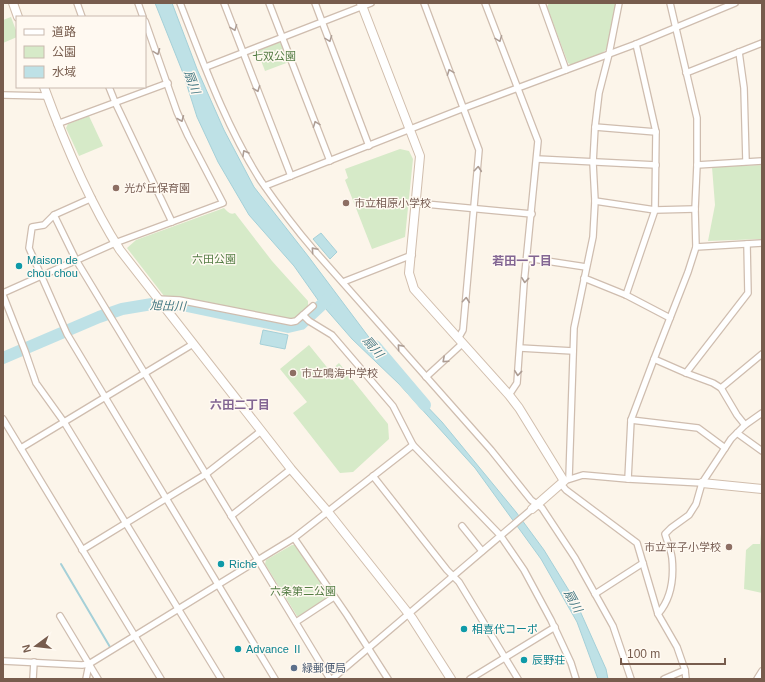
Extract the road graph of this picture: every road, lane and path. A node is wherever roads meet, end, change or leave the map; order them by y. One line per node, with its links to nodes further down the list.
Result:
1 (13, 3): 16 (street)
2 (77, 3): 17 (street)
3 (138, 3): 18 (street)
4 (180, 3): 28 (street)
5 (224, 3): 25 (street, one-way to 25)
6 (269, 3): 22 (street)
7 (315, 3): 19 (street)
8 (371, 3): 15 (street)
9 (424, 3): 38 (street, one-way to 9)
10 (485, 3): 34 (street, one-way to 34)
11 (542, 3): 29 (street)
12 (619, 3): 27 (street)
13 (670, 3): 21 (street)
14 (735, 3): 21 (street)
15 (362, 5): 19 (street); 41 (street)
16 (18, 16)
17 (82, 16)
18 (143, 16)
19 (322, 22): 22 (street); 43 (street, one-way to 43)
20 (146, 24): 31 (street, one-way to 31)
21 (676, 27): 23 (street); 30 (street)
22 (282, 37): 25 (street); 46 (street, one-way to 22)
23 (636, 44): 27 (street); 42 (street)
24 (762, 44): 26 (street)
25 (243, 52): 28 (street); 51 (street, one-way to 51)
26 (739, 52): 30 (street); 47 (street)
27 (609, 54): 29 (street); 40 (street)
28 (206, 67): 52 (street, one-way to 28)
29 (566, 70): 34 (street)
30 (686, 72): 50 (street)
31 (168, 82): 37 (street); 61 (street, one-way to 61)
32 (44, 88): 36 (street)
33 (109, 88): 37 (street)
34 (518, 88): 38 (street); 44 (street)
35 (3, 95): 36 (street)
36 (47, 96): 39 (street)
37 (115, 102): 39 (street); 61 (street)
38 (464, 108): 41 (street); 56 (street, one-way to 38)
39 (57, 124): 53 (street)
40 (595, 127): 42 (street); 48 (street)
41 (411, 130): 43 (street); 55 (street)
42 (656, 132): 49 (street)
43 (369, 146): 46 (street)
44 (537, 159): 48 (street); 59 (street)
45 (762, 160): 47 (street)
46 (330, 161): 51 (street)
47 (746, 162): 50 (street)
48 (594, 163): 49 (street); 54 (street)
49 (656, 165): 58 (street)
50 (697, 165): 57 (street)
51 (291, 176): 52 (street)
52 (265, 186): 72 (street, one-way to 52)
53 (92, 198): 60 (street); 62 (street)
54 (595, 201): 58 (street); 69 (street)
55 (415, 203): 56 (street); 66 (street)
56 (474, 208): 59 (street); 79 (street, one-way to 56)
57 (695, 209): 58 (street); 65 (street)
58 (655, 210): 74 (street)
59 (532, 214): 67 (street)
60 (54, 215): 68 (street); 70 (street)
61 (172, 222): 62 (street)
62 (115, 243): 68 (street); 75 (street)
63 (762, 243): 64 (street)
64 (747, 244): 65 (street); 86 (street)
65 (696, 247): 78 (street)
66 (412, 255): 72 (street); 79 (street)
67 (527, 258): 69 (street); 81 (street, one-way to 81)
68 (76, 260): 70 (street); 85 (street)
69 (586, 267): 71 (street)
70 (42, 275): 73 (street); 90 (street)
71 (584, 278): 74 (street); 82 (street)
72 (343, 282): 87 (street, one-way to 72)
73 (3, 294): 94 (street)
74 (626, 295): 78 (street)
75 (160, 302): 77 (street); 80 (street)
76 (313, 306): 77 (street)
77 (306, 317): 98 (street)
78 (670, 318): 84 (street)
79 (461, 340): 87 (street, one-way to 87); 89 (street)
80 (193, 344): 85 (street); 96 (street)
81 (520, 348): 82 (street); 89 (street, one-way to 89)
82 (573, 351): 106 (street)
83 (762, 354): 88 (street)
84 (654, 359): 86 (street); 93 (street)
85 (145, 373): 90 (street); 103 (street)
86 (686, 373): 88 (street)
87 (426, 376): 110 (street)
88 (721, 388): 95 (street)
89 (509, 395): 106 (street)
90 (105, 398): 94 (street); 109 (street)
91 (762, 413): 95 (street)
92 (3, 419): 99 (street)
93 (631, 420): 100 (street); 105 (street)
94 (64, 422): 99 (street); 113 (street)
95 (745, 425): 97 (street)
96 (261, 431): 102 (street); 103 (street)
97 (737, 433): 100 (street); 101 (street)
98 (413, 445): 104 (street); 115 (street)
99 (21, 448): 117 (street)
100 (725, 448): 107 (street)
101 (762, 450)
102 (291, 469): 111 (street); 112 (street)
103 (206, 474): 109 (street); 112 (street)
104 (373, 476): 111 (street); 121 (street)
105 (628, 479): 106 (street); 107 (street)
106 (565, 481): 110 (street); 120 (street)
107 (702, 483): 108 (street); 127 (street)
108 (762, 489)
109 (166, 498): 113 (street); 122 (street)
110 (534, 506): 115 (street); 123 (street)
111 (328, 512): 116 (street); 126 (street)
112 (232, 516): 119 (street)
113 (125, 523): 117 (street); 125 (street)
114 (462, 526): 118 (street)
115 (500, 535): 118 (street); 130 (street)
116 (294, 538): 119 (street); 124 (street)
117 (82, 550): 131 (street)
118 (482, 551): 121 (street)
119 (258, 560): 122 (street); 129 (street)
120 (643, 563): 123 (street); 127 (street)
121 (453, 576): 126 (street); 133 (street)
122 (217, 584): 125 (street); 144 (street)
123 (595, 594): 151 (street)
124 (334, 597): 129 (street); 132 (street)
125 (178, 608): 131 (street); 143 (street)
126 (408, 614): 132 (street); 147 (street)
127 (658, 614): 137 (street)
128 (60, 616): 136 (street)
129 (296, 622): 145 (street)
130 (555, 627): 133 (street); 150 (street)
131 (134, 635): 136 (street); 142 (street)
132 (369, 648): 145 (street); 146 (street)
133 (505, 658): 148 (street); 149 (street)
134 (3, 661): 135 (street)
135 (34, 662): 136 (street); 139 (street)
136 (89, 664): 140 (street); 141 (street)
137 (685, 670): 152 (street); 153 (street)
138 (762, 670): 154 (street)
139 (33, 679)
140 (86, 679)
141 (98, 679)
142 (161, 679)
143 (221, 679)
144 (275, 679)
145 (331, 679)
146 (388, 679)
147 (451, 679)
148 (470, 679)
149 (518, 679)
150 (576, 679)
151 (631, 679)
152 (664, 679)
153 (686, 679)
154 (757, 679)

